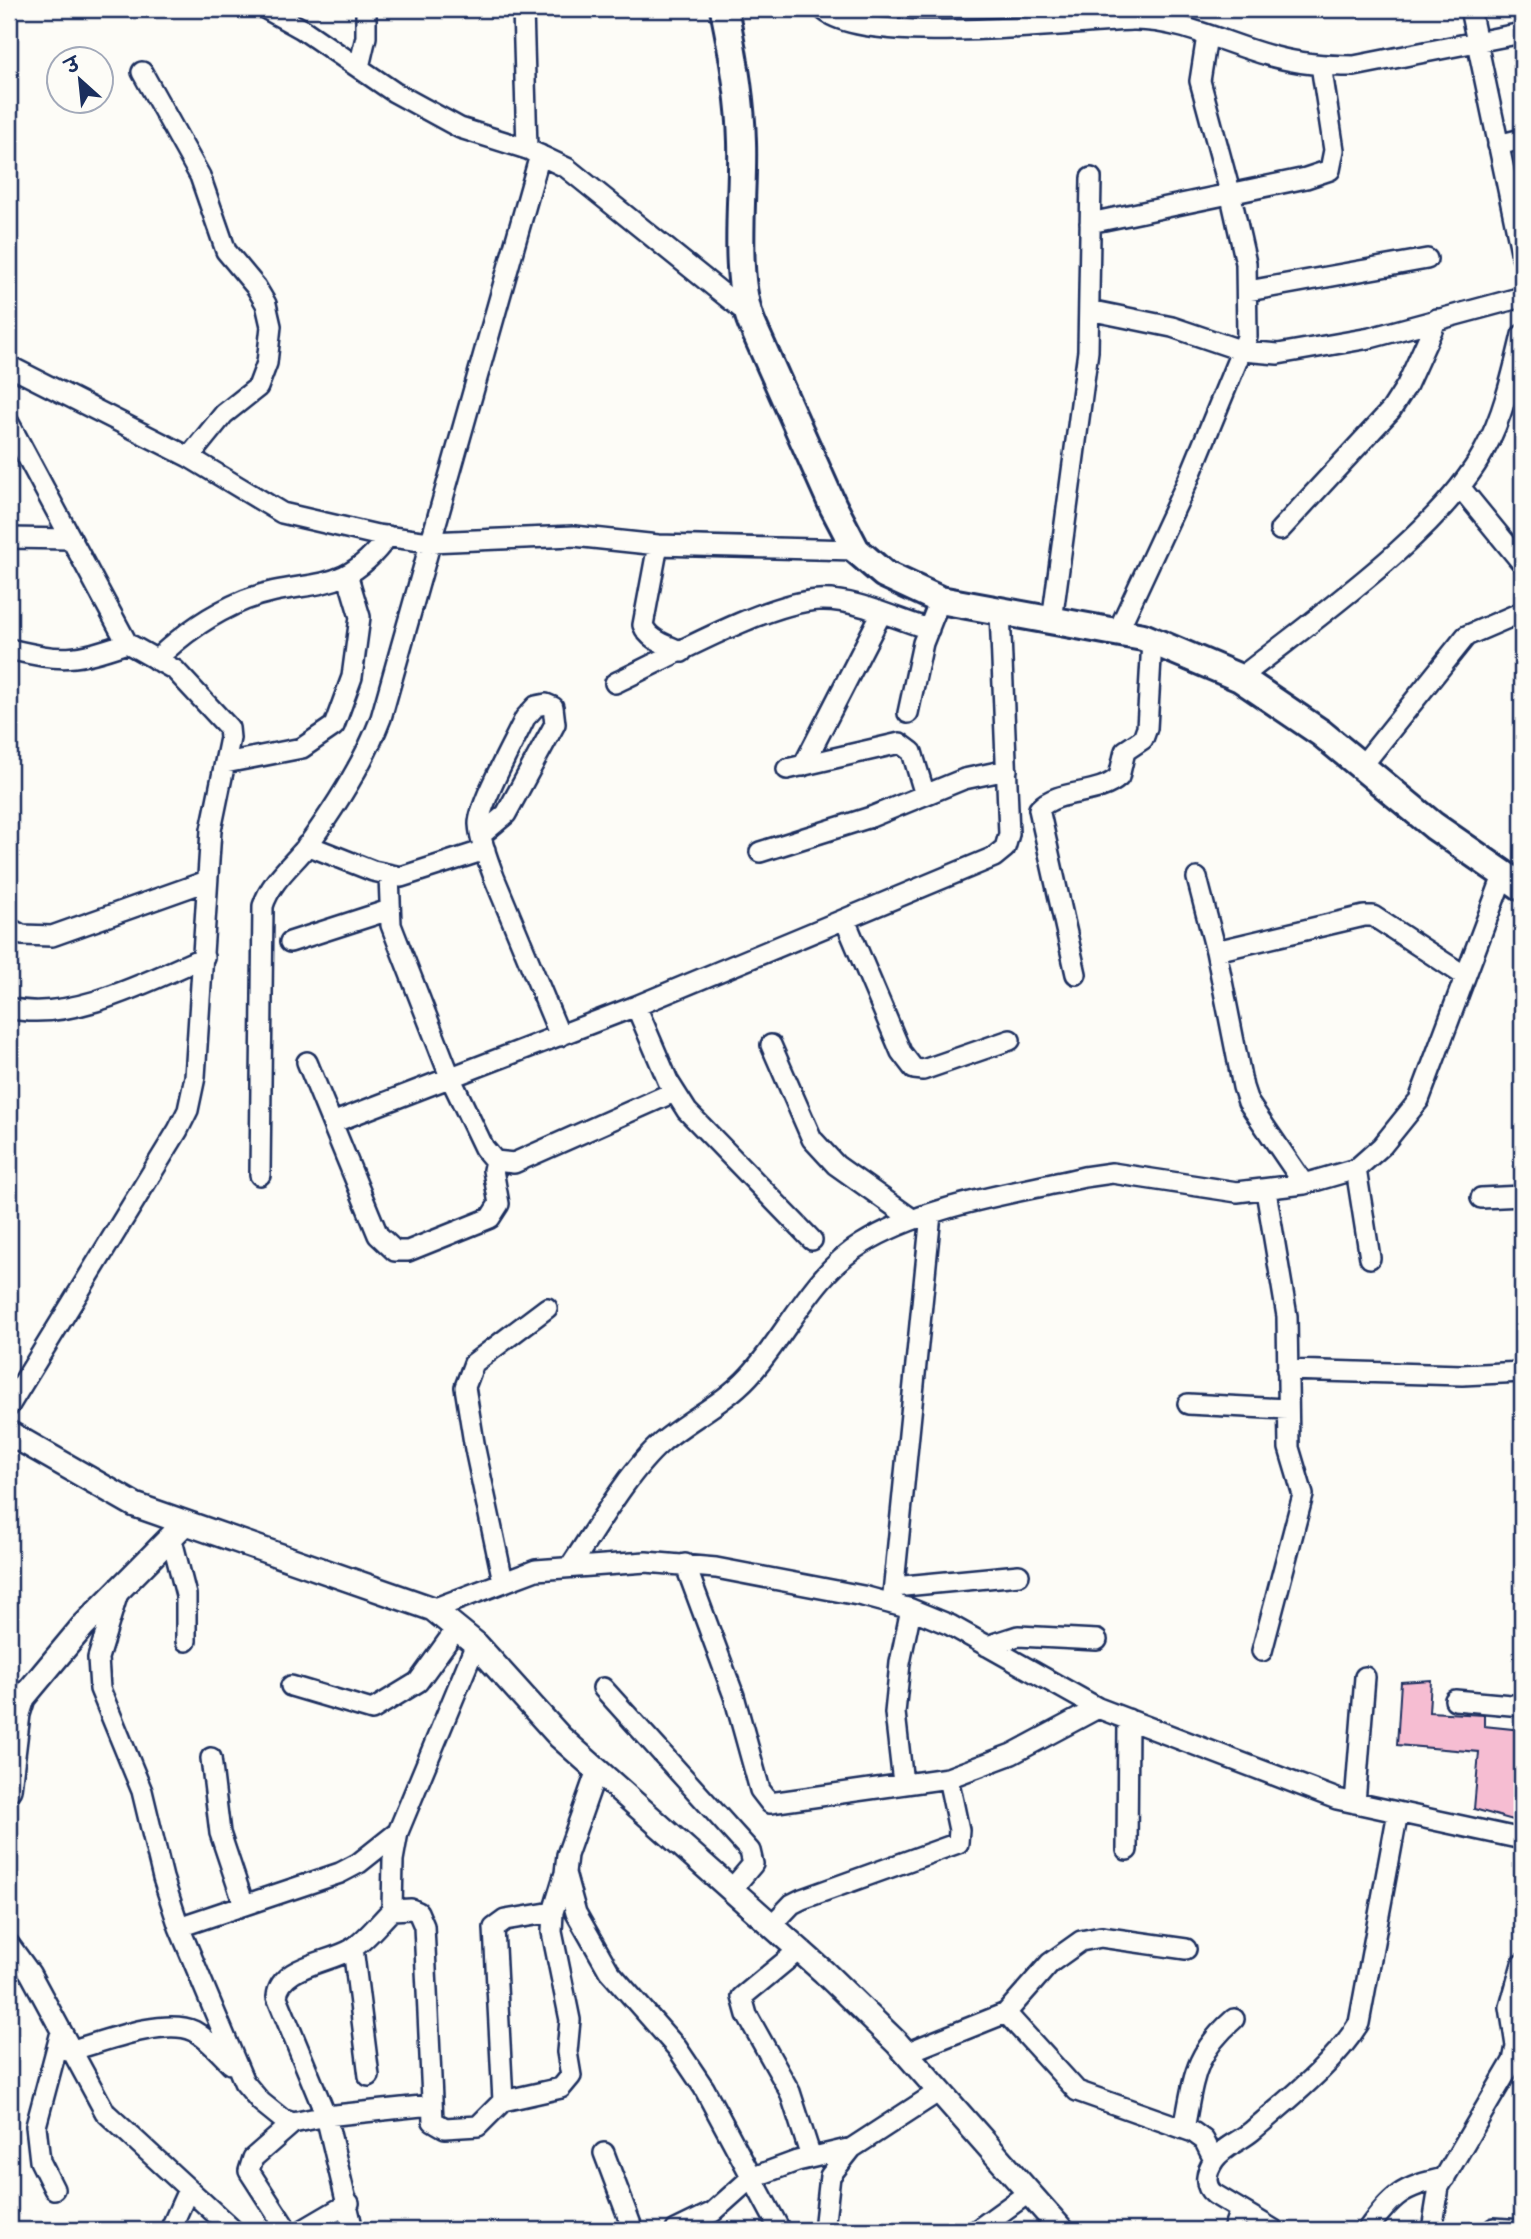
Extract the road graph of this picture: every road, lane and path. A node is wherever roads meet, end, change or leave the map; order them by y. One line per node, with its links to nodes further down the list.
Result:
1 (265, 9): 11 (street)
2 (366, 9): 11 (street)
3 (523, 9): 15 (street)
4 (724, 9): 24 (main road)
5 (823, 9): 8 (street)
6 (1470, 9): 9 (street)
7 (1522, 33): 9 (street)
8 (1207, 36): 10 (street); 17 (street)
9 (1476, 44): 10 (street); 14 (street)
10 (1321, 65): 17 (street)
11 (359, 67): 15 (street)
12 (142, 72): 30 (street)
13 (1522, 139): 14 (street)
14 (1498, 145): 19 (street)
15 (534, 152): 24 (street); 36 (street)
16 (1091, 178): 18 (street)
17 (1230, 192): 18 (street); 21 (street)
18 (1090, 223): 23 (street)
19 (1521, 248)
20 (1427, 259): 21 (street)
21 (1248, 291): 27 (street)
22 (1522, 297): 25 (street)
23 (1089, 310): 27 (street); 45 (street)
24 (748, 314): 38 (main road)
25 (1437, 318): 27 (street); 32 (street)
26 (1522, 335): 31 (street)
27 (1243, 351): 47 (street)
28 (9, 366): 30 (street)
29 (9, 423): 35 (street)
30 (189, 457): 33 (street)
31 (1460, 487): 39 (street); 53 (street)
32 (1280, 530)
33 (388, 536): 36 (street); 40 (street)
34 (9, 538): 35 (street)
35 (70, 538): 49 (street)
36 (429, 542): 37 (street); 61 (street)
37 (658, 545): 38 (street); 51 (street)
38 (856, 550): 41 (main road)
39 (1522, 562)
40 (348, 577): 52 (street); 56 (street)
41 (940, 600): 42 (main road); 46 (street)
42 (1000, 611): 45 (main road); 58 (street)
43 (1522, 612): 57 (street)
44 (881, 614): 46 (street); 51 (street); 59 (street)
45 (1052, 621): 47 (main road)
46 (929, 629): 55 (street)
47 (1118, 633): 48 (main road)
48 (1152, 641): 53 (main road); 73 (street)
49 (127, 643): 50 (street); 52 (street)
50 (9, 649)
51 (682, 652): 54 (street)
52 (156, 660): 56 (street)
53 (1240, 678): 57 (main road)
54 (615, 683)
55 (908, 713)
56 (225, 763): 65 (street)
57 (1361, 767): 66 (main road)
58 (1007, 770): 59 (street); 68 (street)
59 (925, 795): 62 (street)
60 (483, 842): 60 (street); 63 (street); 77 (street)
61 (307, 845): 63 (street); 86 (street)
62 (760, 852)
63 (389, 876): 67 (street)
64 (1197, 878): 71 (street)
65 (208, 881): 69 (street); 72 (street)
66 (1513, 881): 74 (street)
67 (389, 910): 70 (street); 81 (street)
68 (845, 920): 75 (street); 78 (street)
69 (9, 928)
70 (290, 942)
71 (1216, 951): 74 (street); 87 (street)
72 (204, 957): 76 (street); 98 (street)
73 (1076, 974)
74 (1465, 976): 85 (street)
75 (636, 1006): 77 (street); 82 (street)
76 (9, 1008)
77 (560, 1036): 81 (street)
78 (1010, 1040)
79 (771, 1045): 91 (street)
80 (307, 1062): 83 (street)
81 (452, 1079): 83 (street); 84 (street)
82 (674, 1092): 84 (street); 92 (street)
83 (332, 1123): 84 (street)
84 (495, 1161)
85 (1356, 1169): 87 (street); 93 (street)
86 (260, 1175)
87 (1304, 1184): 88 (street)
88 (1266, 1191): 91 (street); 95 (street)
89 (1522, 1196): 90 (street)
90 (1481, 1198)
91 (921, 1217): 103 (street); 107 (street)
92 (812, 1240)
93 (1370, 1258)
94 (547, 1308): 105 (street)
95 (1287, 1370): 96 (street); 99 (street)
96 (1522, 1372)
97 (1188, 1404): 99 (street)
98 (9, 1406)
99 (1287, 1409): 114 (street)
100 (9, 1433): 101 (street)
101 (177, 1530): 106 (street); 108 (street); 111 (street)
102 (685, 1564): 103 (street); 107 (street); 125 (street)
103 (570, 1567): 105 (street)
104 (1019, 1575): 107 (street)
105 (503, 1581): 108 (street)
106 (118, 1593): 126 (street); 138 (street)
107 (899, 1600): 113 (street); 125 (street)
108 (433, 1609): 109 (street)
109 (457, 1628): 112 (street); 116 (street)
110 (1097, 1640): 113 (street)
111 (186, 1641)
112 (476, 1644): 123 (street); 129 (street)
113 (987, 1646): 120 (street)
114 (1262, 1651)
115 (1365, 1677): 127 (street)
116 (291, 1686)
117 (603, 1688): 133 (street)
118 (1455, 1700): 119 (street)
119 (1522, 1706)
120 (1098, 1708): 121 (street); 124 (street)
121 (1128, 1719): 127 (street); 131 (street)
122 (211, 1758): 134 (street)
123 (597, 1770): 132 (street); 133 (street)
124 (948, 1778): 125 (street); 137 (street)
125 (903, 1783)
126 (9, 1789)
127 (1355, 1802): 128 (street)
128 (1398, 1812): 130 (street); 160 (street)
129 (398, 1832): 134 (street); 135 (street)
130 (1522, 1839)
131 (1128, 1850)
132 (565, 1873): 136 (street); 161 (street)
133 (731, 1889): 137 (street)
134 (244, 1905): 138 (street)
135 (392, 1910): 140 (street); 153 (street)
136 (553, 1912): 152 (street); 152 (street)
137 (772, 1926): 142 (street)
138 (179, 1927): 149 (street)
139 (9, 1944): 146 (street)
140 (353, 1948): 150 (street); 154 (street)
141 (1186, 1949): 144 (street)
142 (799, 1950): 148 (street); 159 (street)
143 (1522, 1964): 162 (street)
144 (1006, 2013): 148 (street); 156 (street)
145 (1234, 2019): 156 (street)
146 (61, 2032): 147 (street); 163 (street)
147 (70, 2051): 149 (street); 164 (street)
148 (906, 2053): 151 (street)
149 (236, 2067): 155 (street)
150 (369, 2076)
151 (938, 2092): 157 (street); 165 (street)
152 (503, 2101): 153 (street)
153 (431, 2105): 154 (street)
154 (326, 2116): 155 (street); 166 (street)
155 (293, 2123): 171 (street)
156 (1184, 2129): 160 (street)
157 (852, 2148): 159 (street); 177 (street)
158 (604, 2153): 174 (street)
159 (811, 2157): 161 (street)
160 (1214, 2160): 167 (street)
161 (751, 2178): 175 (street); 176 (street)
162 (1445, 2178): 182 (street); 183 (street)
163 (54, 2189)
164 (188, 2190): 169 (street); 170 (street)
165 (1028, 2193): 178 (street); 179 (street)
166 (349, 2203): 172 (street); 173 (street)
167 (1240, 2210): 180 (street); 181 (street)
168 (1494, 2228): 184 (street)
169 (170, 2230)
170 (233, 2230)
171 (287, 2230)
172 (303, 2230)
173 (354, 2230)
174 (633, 2230)
175 (676, 2230)
176 (780, 2230)
177 (824, 2230)
178 (977, 2230)
179 (1062, 2230)
180 (1233, 2230)
181 (1274, 2230)
182 (1367, 2230)
183 (1432, 2230)
184 (1522, 2230)

